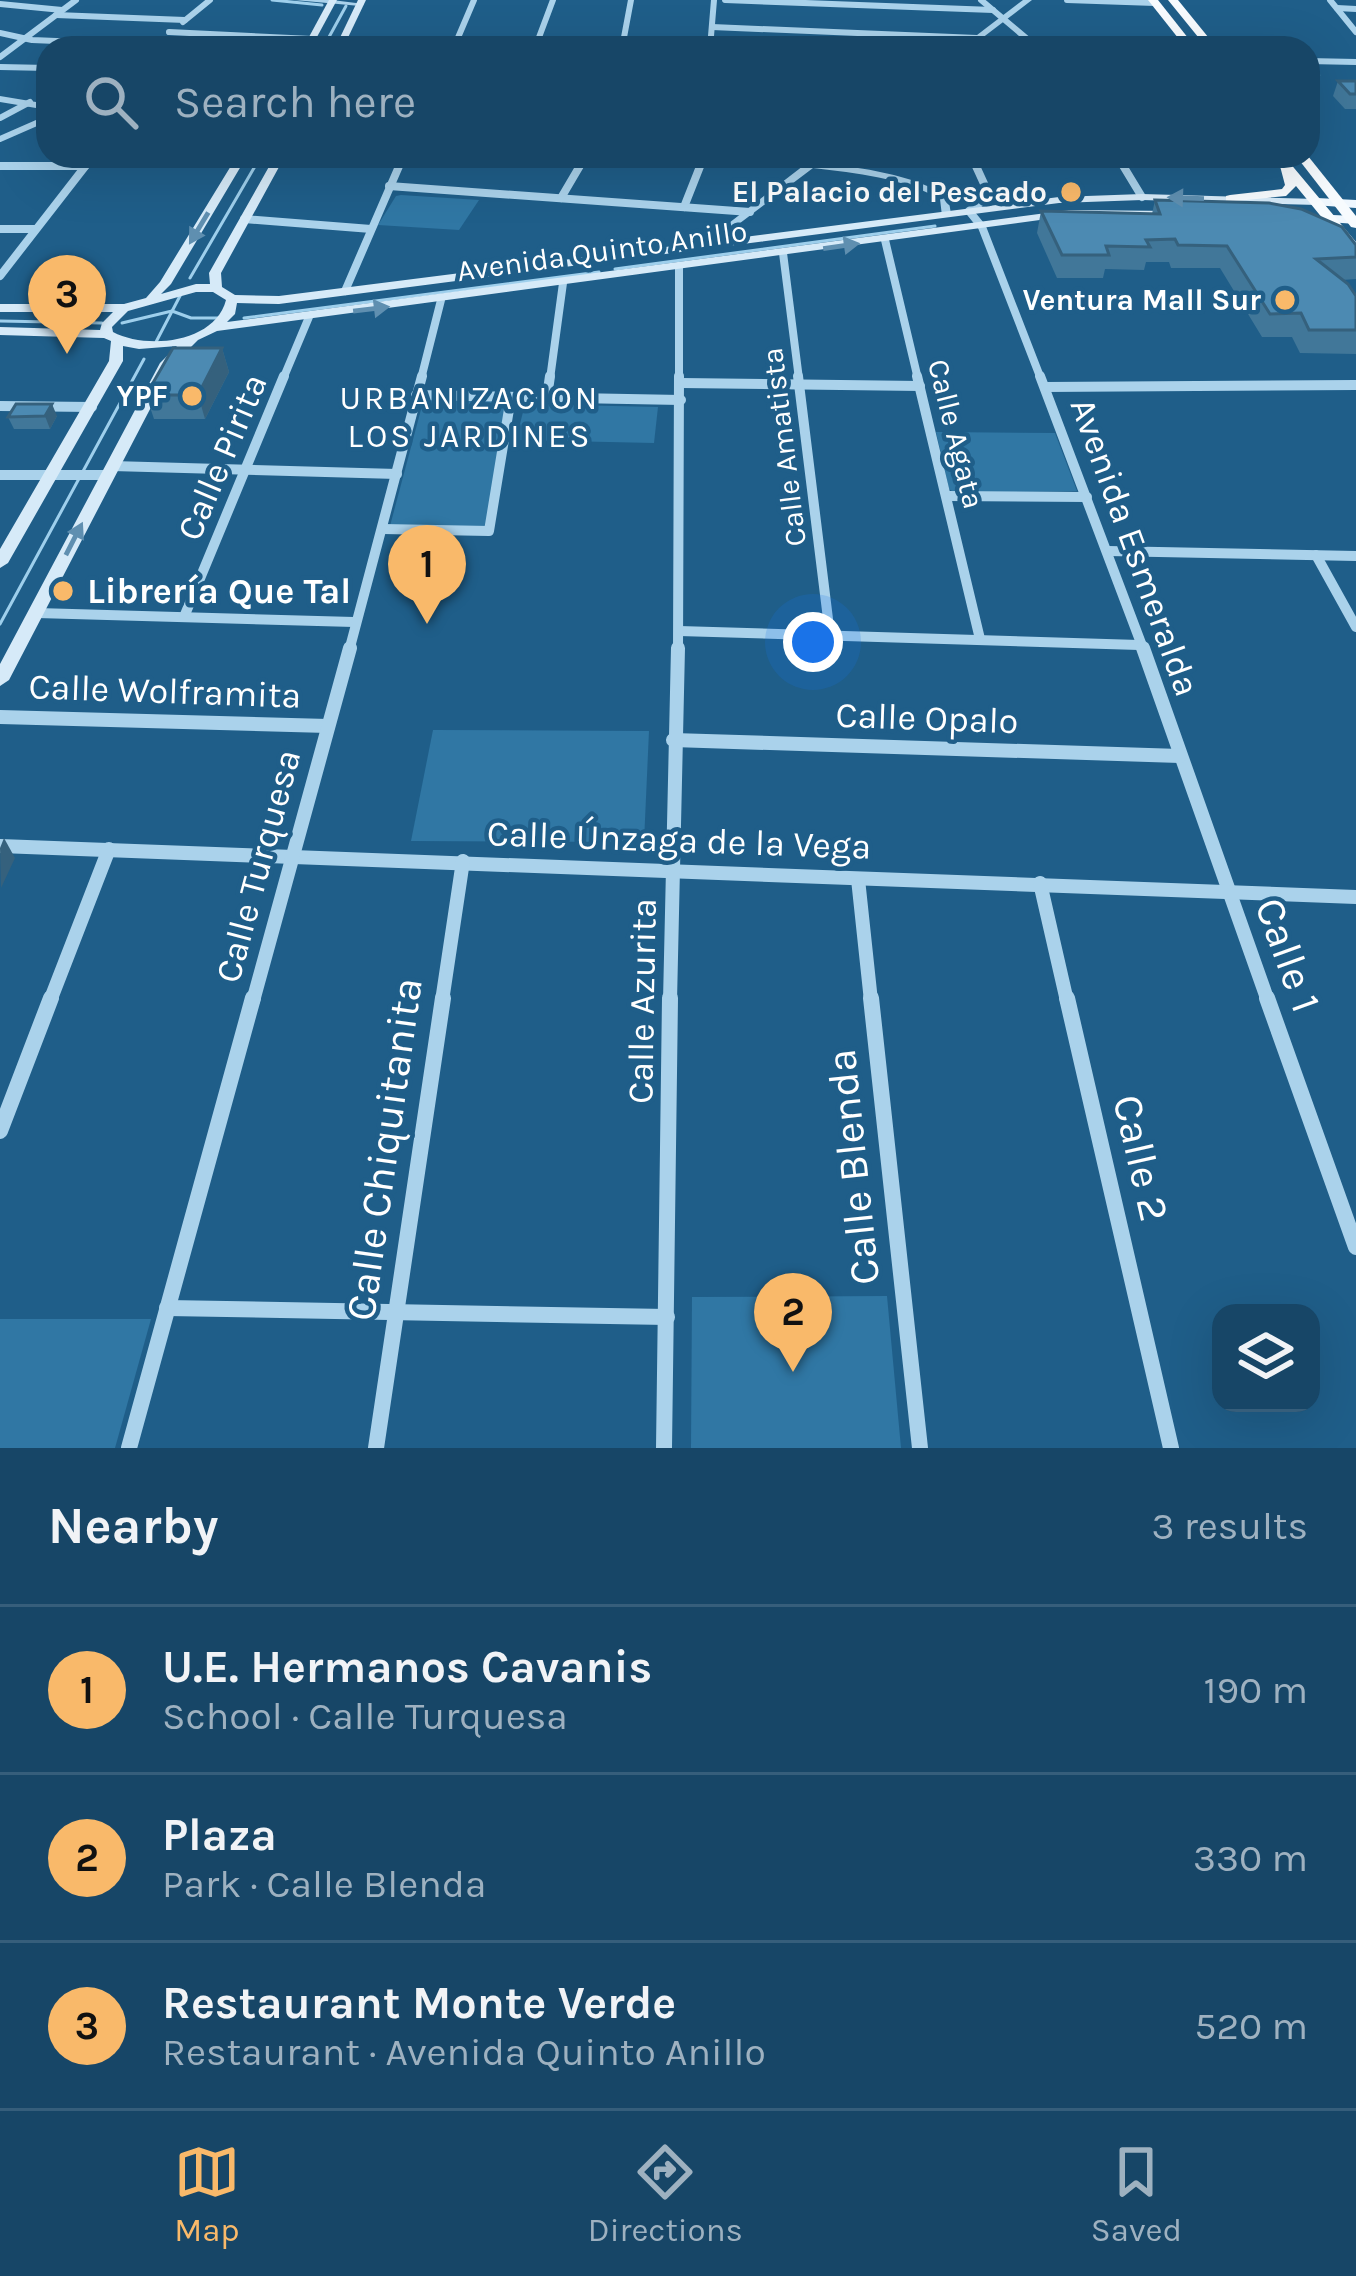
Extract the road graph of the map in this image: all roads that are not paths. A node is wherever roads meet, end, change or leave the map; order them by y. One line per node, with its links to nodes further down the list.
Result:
1 (76, 0): 22 (street)
2 (210, 0): 24 (street)
3 (298, 0): 14 (street)
4 (474, 0): 34 (street)
5 (553, 0): 35 (street)
6 (631, 0): 36 (street)
7 (714, 0): 25 (street)
8 (725, 0): 16 (street)
9 (981, 0): 21 (street)
10 (1028, 0): 23 (street)
11 (1067, 0): 17 (street)
12 (1173, 0): 42 (highway)
13 (1330, 0): 19 (street)
14 (332, 2): 15 (street); 32 (main road)
15 (361, 2): 33 (main road)
16 (841, 2): 21 (street); 27 (street)
17 (1154, 2): 41 (highway)
18 (0, 4): 22 (street)
19 (1337, 8): 20 (street); 28 (street)
20 (1356, 9)
21 (993, 10): 23 (street)
22 (59, 12): 24 (street); 43 (street)
23 (1004, 18): 39 (street); 40 (street)
24 (185, 20): 26 (street)
25 (712, 27): 27 (street); 37 (street)
26 (169, 32): 30 (street); 31 (street)
27 (847, 32): 38 (street)
28 (1356, 32)
29 (0, 34): 43 (street)
30 (164, 36)
31 (243, 36)
32 (314, 36)
33 (344, 36)
34 (458, 36)
35 (538, 36)
36 (624, 36)
37 (711, 36)
38 (934, 36)
39 (980, 36)
40 (1024, 36)
41 (1190, 36)
42 (1195, 36)
43 (24, 37): 44 (street); 45 (street)
44 (36, 38)
45 (0, 57)
46 (1356, 62): 47 (street)
47 (1320, 63)
48 (0, 67): 49 (street)
49 (36, 68)
50 (0, 99): 51 (street)
51 (30, 102): 52 (street); 53 (street)
52 (36, 103)
53 (0, 118)
54 (36, 123): 55 (street)
55 (0, 139)
56 (0, 166): 57 (street)
57 (36, 166)
58 (83, 168): 88 (street)
59 (235, 168): 101 (main road, one-way to 101)
60 (273, 168): 82 (main road)
61 (397, 168): 71 (street)
62 (579, 168): 73 (street)
63 (699, 168): 77 (street)
64 (808, 168): 79 (street)
65 (849, 168): 80 (street)
66 (977, 168): 78 (street)
67 (1124, 168): 72 (street)
68 (1284, 168): 74 (highway)
69 (1287, 168): 76 (highway)
70 (1312, 168): 75 (highway)
71 (389, 186): 73 (street); 89 (street)
72 (1142, 196): 74 (main road, Avenida Quinto Anillo, one-way to 72); 78 (main road, Avenida Quinto Anillo)
73 (561, 198): 77 (street)
74 (1230, 200): 76 (main road, Avenida Quinto Anillo)
75 (1351, 200): 76 (main road, Avenida Quinto Anillo); 84 (highway)
76 (1317, 202): 83 (highway)
77 (684, 207): 79 (street)
78 (969, 211): 80 (main road, Avenida Quinto Anillo); 86 (street, Avenida Esmeralda)
79 (750, 212): 91 (street)
80 (946, 214): 91 (main road, Avenida Quinto Anillo)
81 (1192, 214): 86 (main road, Avenida Quinto Anillo)
82 (244, 219): 89 (street); 99 (main road)
83 (1333, 219): 84 (main road); 85 (main road); 92 (highway)
84 (1355, 221)
85 (1315, 224): 92 (highway)
86 (982, 226): 90 (main road, Avenida Quinto Anillo); 114 (street, Avenida Esmeralda)
87 (0, 229): 88 (street)
88 (34, 229): 96 (street)
89 (371, 229): 100 (street)
90 (885, 240): 93 (main road, Avenida Quinto Anillo, one-way to 90); 111 (street, Calle Agata)
91 (707, 244): 94 (main road, Avenida Quinto Anillo)
92 (1356, 251)
93 (783, 254): 95 (main road, Avenida Quinto Anillo); 113 (street, Calle Amatista)
94 (600, 258): 97 (main road); 100 (main road, Avenida Quinto Anillo)
95 (679, 268): 97 (main road, Avenida Quinto Anillo); 115 (street, Calle Azurita)
96 (0, 276)
97 (605, 278): 98 (main road, Avenida Quinto Anillo)
98 (563, 284): 103 (main road, Avenida Quinto Anillo); 118 (street)
99 (216, 288): 101 (main road); 102 (main road)
100 (345, 291): 102 (main road, Avenida Quinto Anillo)
101 (151, 297): 105 (main road)
102 (232, 299): 107 (main road)
103 (441, 300): 106 (main road, Avenida Quinto Anillo, one-way to 103); 116 (street, Calle Turquesa)
104 (0, 308): 105 (main road)
105 (124, 308): 110 (main road)
106 (309, 316): 107 (main road, Avenida Quinto Anillo); 121 (street, Calle Pirita)
107 (213, 328): 109 (main road)
108 (0, 331): 110 (main road)
109 (194, 337): 110 (main road); 122 (main road)
110 (112, 338): 120 (main road)
111 (920, 386): 113 (street); 126 (street, Calle Agata)
112 (1356, 386): 114 (street)
113 (802, 387): 115 (street); 138 (street, Calle Amatista)
114 (1045, 387): 127 (street, Avenida Esmeralda)
115 (681, 392): 118 (street); 137 (street, Calle Azurita)
116 (416, 395): 117 (street); 123 (street, Calle Turquesa)
117 (511, 397): 118 (street); 128 (street)
118 (547, 397)
119 (0, 406): 120 (street)
120 (92, 407): 124 (main road)
121 (246, 470): 122 (street); 123 (street); 134 (street, Calle Pirita)
122 (104, 472): 124 (street); 133 (main road, one-way to 122)
123 (397, 473): 128 (street, Calle Turquesa)
124 (56, 475): 125 (street); 132 (main road)
125 (0, 476)
126 (947, 496): 127 (street); 139 (street, Calle Agata)
127 (1087, 497): 129 (street, Avenida Esmeralda)
128 (383, 529): 135 (street, Calle Turquesa)
129 (1108, 550): 130 (street); 140 (street, Avenida Esmeralda)
130 (1316, 555): 131 (street); 136 (street)
131 (1356, 556)
132 (0, 563)
133 (37, 613): 134 (street); 141 (main road)
134 (184, 617): 135 (street)
135 (354, 622): 143 (street, Calle Turquesa)
136 (1356, 627)
137 (679, 631): 138 (street); 144 (street, Calle Azurita)
138 (830, 635): 139 (street)
139 (980, 639): 140 (street)
140 (1139, 646): 145 (street, Avenida Esmeralda)
141 (0, 680)
142 (0, 717): 143 (street, Calle Wolframita)
143 (328, 726): 148 (street, Calle Turquesa)
144 (673, 740): 145 (street, Calle Opalo); 150 (street, Calle Azurita)
145 (1180, 756): 153 (street, Avenida Esmeralda)
146 (0, 846): 147 (street, Calle Únzaga de la Vega)
147 (109, 849): 148 (street, Calle Únzaga de la Vega); 155 (street)
148 (292, 854): 149 (street, Calle Únzaga de la Vega); 157 (street, Calle Turquesa)
149 (463, 861): 150 (street, Calle Únzaga de la Vega); 158 (street, Calle Chiquitanita)
150 (674, 870): 151 (street, Calle Únzaga de la Vega); 159 (street, Calle Azurita)
151 (858, 879): 152 (street, Calle Únzaga de la Vega); 163 (street, Calle Blenda)
152 (1040, 884): 153 (street, Calle Únzaga de la Vega); 164 (street, Calle 2)
153 (1226, 891): 154 (street, Calle Únzaga de la Vega); 156 (street, Calle 1)
154 (1356, 897)
155 (0, 1131)
156 (1356, 1246)
157 (167, 1308): 158 (street); 160 (street, Calle Turquesa)
158 (396, 1311): 159 (street); 161 (street, Calle Chiquitanita)
159 (667, 1317): 162 (street, Calle Azurita)
160 (129, 1448)
161 (376, 1448)
162 (664, 1448)
163 (920, 1448)
164 (1171, 1448)

